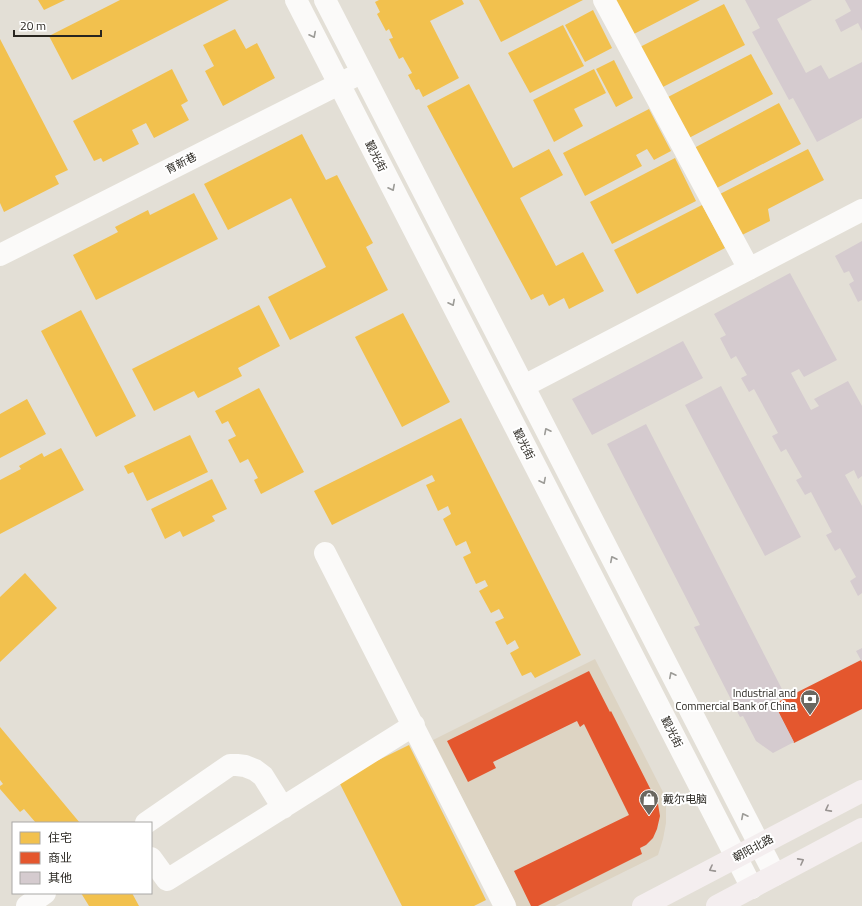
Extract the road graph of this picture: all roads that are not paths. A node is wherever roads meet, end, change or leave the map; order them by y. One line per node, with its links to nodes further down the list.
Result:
1 (296, 0): 5 (street, 觐光街, one-way to 5)
2 (325, 0): 4 (street)
3 (604, 0): 8 (street)
4 (362, 72): 5 (street, 育新巷); 9 (street)
5 (339, 84): 7 (street, 育新巷); 17 (street, 觐光街, one-way to 17)
6 (862, 210): 8 (street)
7 (0, 255)
8 (749, 269): 9 (street)
9 (524, 386): 16 (street, one-way to 9)
10 (325, 553): 11 (street)
11 (414, 725): 13 (street); 23 (street)
12 (862, 790): 16 (main road, 朝阳北路, one-way to 16)
13 (283, 808): 14 (street); 18 (street)
14 (147, 822)
15 (862, 829): 19 (main road, one-way to 15)
16 (759, 845): 17 (main road, 朝阳北路); 19 (street)
17 (736, 857): 20 (street, 觐光街); 24 (main road, 朝阳北路, one-way to 24)
18 (152, 859)
19 (775, 875): 20 (main road)
20 (752, 888): 25 (main road)
21 (45, 894): 22 (street)
22 (27, 906)
23 (506, 906)
24 (643, 906)
25 (717, 906)

